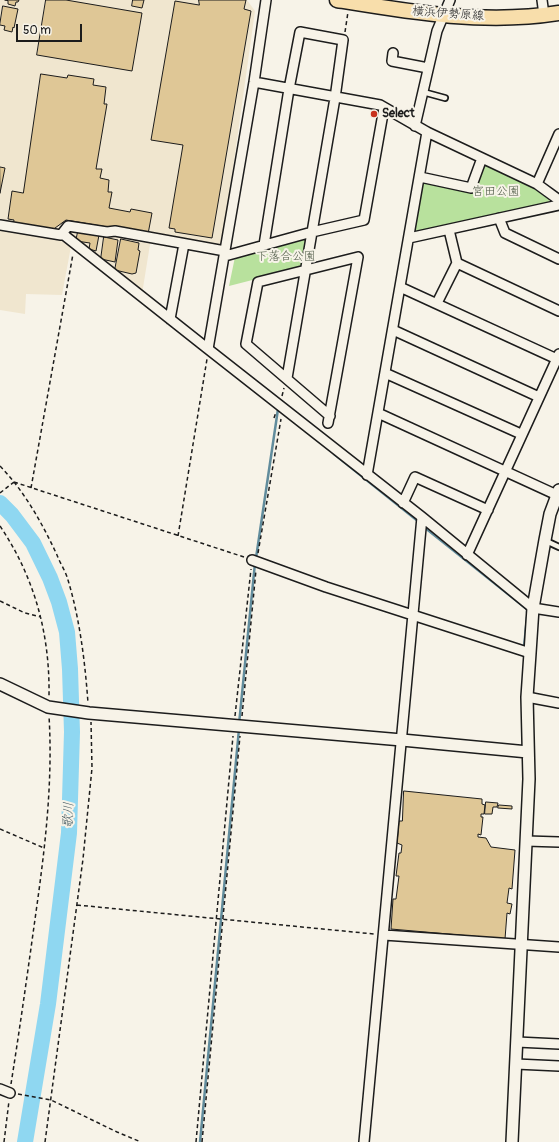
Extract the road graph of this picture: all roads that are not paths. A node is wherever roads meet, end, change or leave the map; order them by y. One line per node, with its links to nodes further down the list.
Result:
1 (266, 0): 11 (street)
2 (450, 0): 7 (street)
3 (542, 0): 8 (street)
4 (344, 1): 5 (main road, 横浜伊勢原線)
5 (376, 3): 7 (main road, 横浜伊勢原線)
6 (559, 13): 8 (main road, 横浜伊勢原線)
7 (444, 15): 8 (main road, 横浜伊勢原線); 10 (street)
8 (544, 15)
9 (392, 61): 10 (street)
10 (428, 68): 13 (street)
11 (254, 82): 12 (street); 33 (street)
12 (289, 89): 14 (street); 14 (street); 32 (street)
13 (423, 92): 15 (lane); 17 (street)
14 (335, 98): 16 (street); 28 (street)
15 (445, 98)
16 (384, 108): 17 (street); 28 (street)
17 (415, 126): 18 (street)
18 (427, 132): 20 (street); 21 (street)
19 (559, 134): 22 (street)
20 (482, 158): 21 (street); 22 (street)
21 (420, 177): 30 (street)
22 (537, 184): 23 (street)
23 (559, 200)
24 (559, 205): 25 (street)
25 (499, 218): 27 (street); 34 (street)
26 (0, 225): 29 (street)
27 (449, 230): 30 (street); 35 (street)
28 (312, 232): 32 (street); 36 (street)
29 (61, 235): 31 (street); 40 (street)
30 (408, 238): 37 (street)
31 (184, 244): 33 (street); 40 (street)
32 (264, 245): 33 (street)
33 (225, 253): 42 (street)
34 (559, 259)
35 (457, 263): 38 (street); 39 (street)
36 (306, 269): 45 (street); 45 (street); 45 (street)
37 (400, 287): 38 (street); 41 (street)
38 (437, 303): 43 (street)
39 (559, 311)
40 (170, 319): 42 (street)
41 (393, 330): 44 (street); 46 (street)
42 (208, 349): 50 (street)
43 (558, 357): 46 (street)
44 (385, 373): 47 (street); 48 (street)
45 (287, 378)
46 (539, 397): 48 (street)
47 (378, 413): 49 (street); 50 (street)
48 (521, 434): 49 (street)
49 (505, 472): 51 (street); 53 (street)
50 (367, 475): 52 (street)
51 (558, 494): 55 (street)
52 (404, 503): 53 (street); 54 (street)
53 (488, 510): 57 (street)
54 (422, 517): 57 (street); 61 (street)
55 (545, 540): 56 (lane); 59 (street)
56 (559, 547)
57 (467, 555): 59 (street)
58 (255, 561): 61 (street)
59 (533, 608): 60 (street); 62 (street)
60 (559, 612)
61 (413, 615): 62 (street); 66 (street)
62 (530, 654): 64 (street)
63 (0, 684): 66 (street)
64 (527, 697): 65 (street); 67 (street)
65 (559, 703)
66 (402, 740): 67 (street); 70 (street)
67 (528, 752): 68 (street)
68 (526, 841): 69 (street); 71 (street)
69 (559, 842)
70 (384, 935): 71 (street); 79 (street)
71 (522, 945): 72 (street); 73 (street)
72 (559, 947)
73 (517, 1042): 74 (street); 75 (street)
74 (559, 1044)
75 (516, 1064): 76 (street); 80 (street)
76 (559, 1066)
77 (0, 1089): 78 (street)
78 (10, 1093)
79 (364, 1142)
80 (512, 1142)

